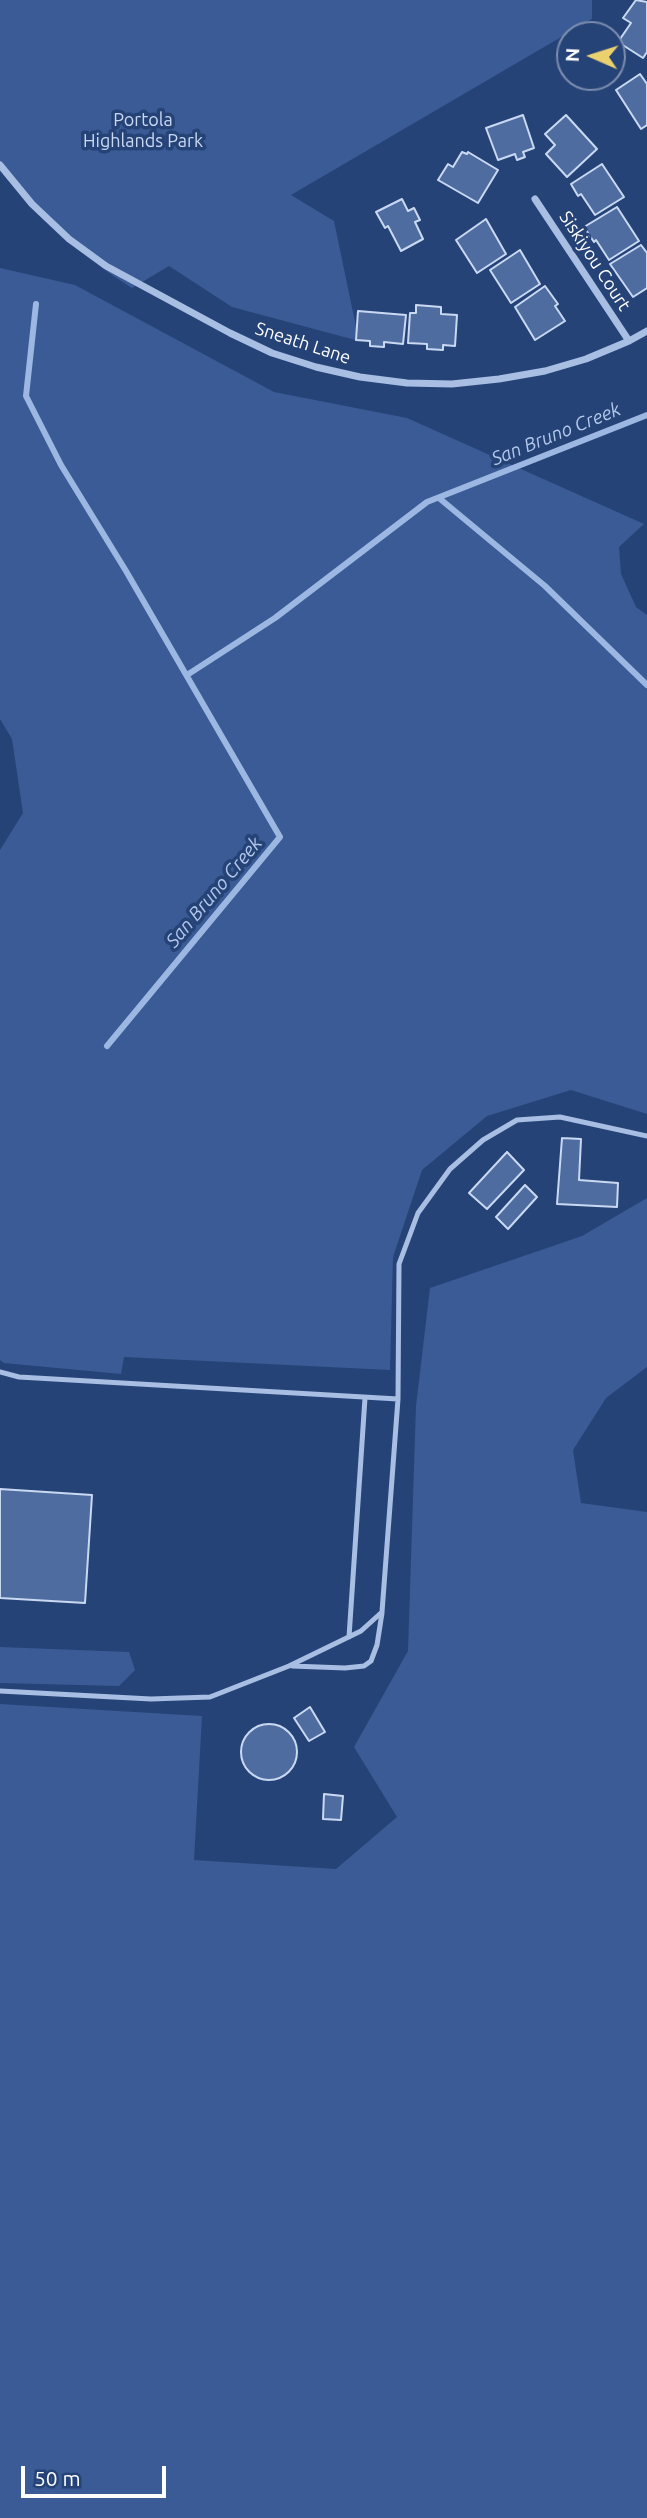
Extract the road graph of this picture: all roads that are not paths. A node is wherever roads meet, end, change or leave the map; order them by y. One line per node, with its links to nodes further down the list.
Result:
1 (0, 165): 4 (street, Sneath Lane)
2 (536, 199): 4 (street, Siskiyou Court)
3 (647, 331): 4 (street, Sneath Lane)
4 (629, 341)
5 (647, 1136): 8 (lane)
6 (0, 1371): 7 (lane)
7 (365, 1398): 8 (lane); 10 (lane)
8 (398, 1399): 9 (lane)
9 (382, 1612): 10 (lane); 11 (lane)
10 (349, 1637): 11 (lane)
11 (289, 1666): 12 (lane)
12 (0, 1691)

